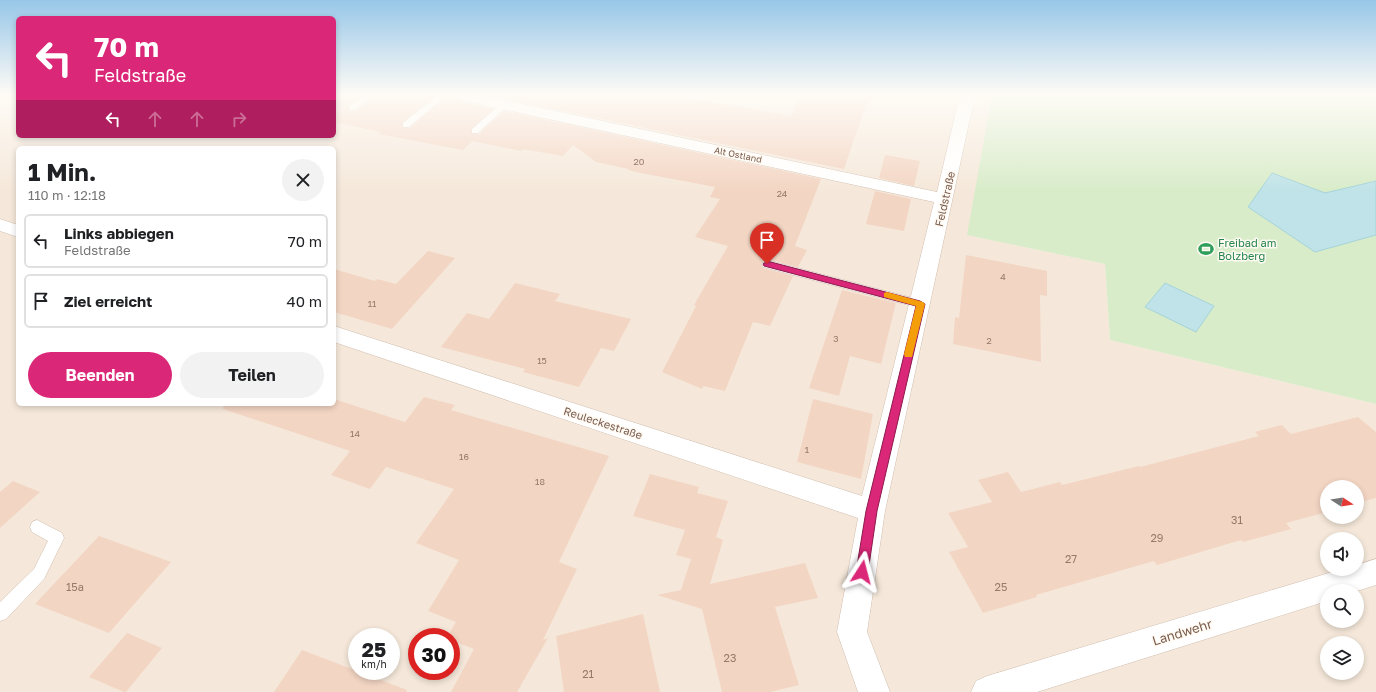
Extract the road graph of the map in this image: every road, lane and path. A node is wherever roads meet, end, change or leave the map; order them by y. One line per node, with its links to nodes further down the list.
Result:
1 (479, 127): 4 (lane)
2 (611, 127): 5 (street, Alt Ostland)
3 (961, 127): 5 (street, Feldstraße)
4 (475, 131)
5 (945, 200): 9 (street, Feldstraße)
6 (0, 225): 7 (street)
7 (16, 230)
8 (767, 264): 9 (lane)
9 (920, 304): 11 (street, Feldstraße)
10 (336, 335): 11 (street, Reuleckestraße)
11 (872, 511): 15 (street, Feldstraße)
12 (37, 527): 14 (lane)
13 (1376, 572): 16 (street, Landwehr)
14 (0, 613)
15 (874, 692)
16 (987, 692)

